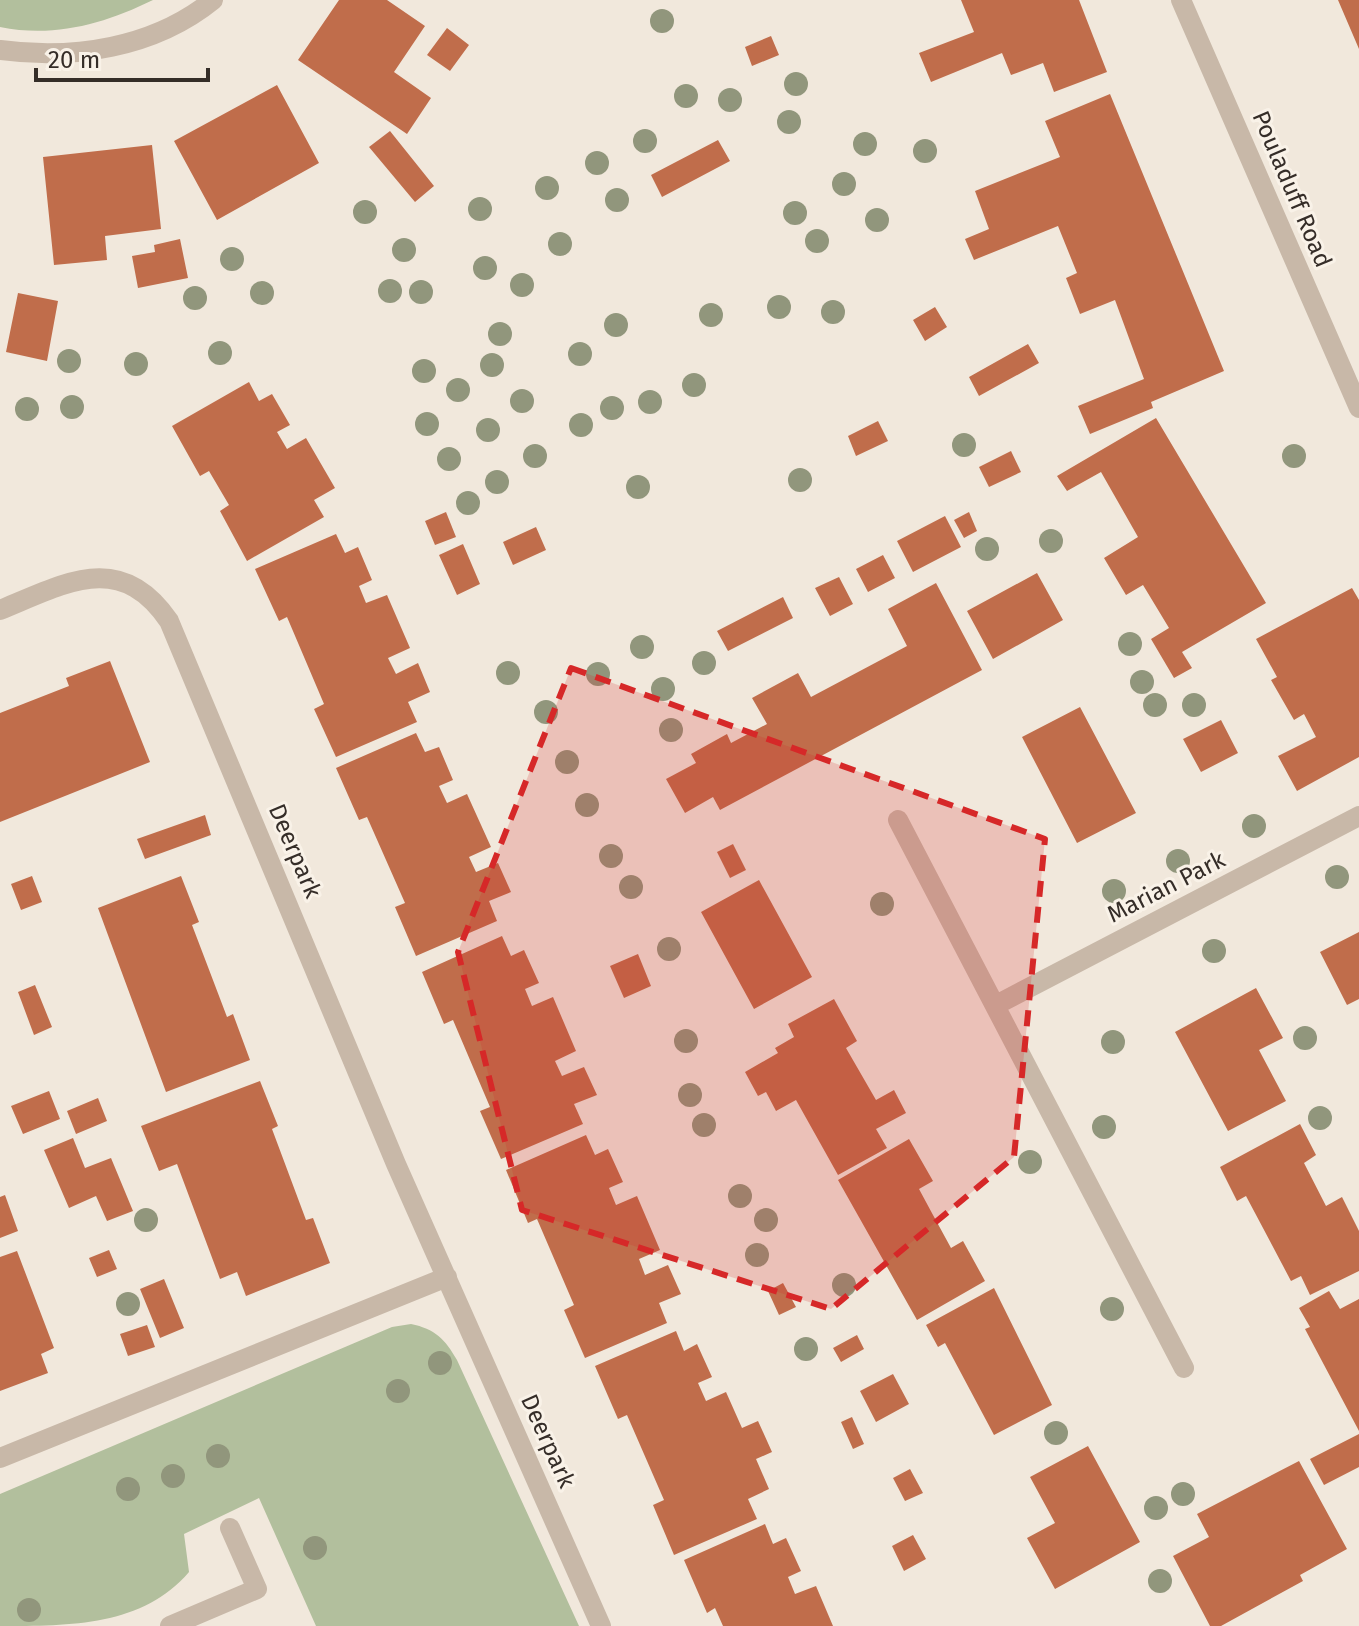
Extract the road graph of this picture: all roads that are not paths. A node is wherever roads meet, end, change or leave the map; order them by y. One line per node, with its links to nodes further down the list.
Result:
1 (213, 0): 3 (street)
2 (1181, 0): 4 (street, Pouladuff Road)
3 (0, 50)
4 (1357, 401)
5 (0, 610): 9 (street, Deerpark)
6 (1359, 816): 8 (street, Marian Park)
7 (898, 820): 8 (street)
8 (996, 1005): 10 (street)
9 (447, 1277): 11 (street); 14 (street, Deerpark)
10 (1184, 1368)
11 (0, 1458)
12 (230, 1528): 13 (street)
13 (170, 1626)
14 (601, 1626)

